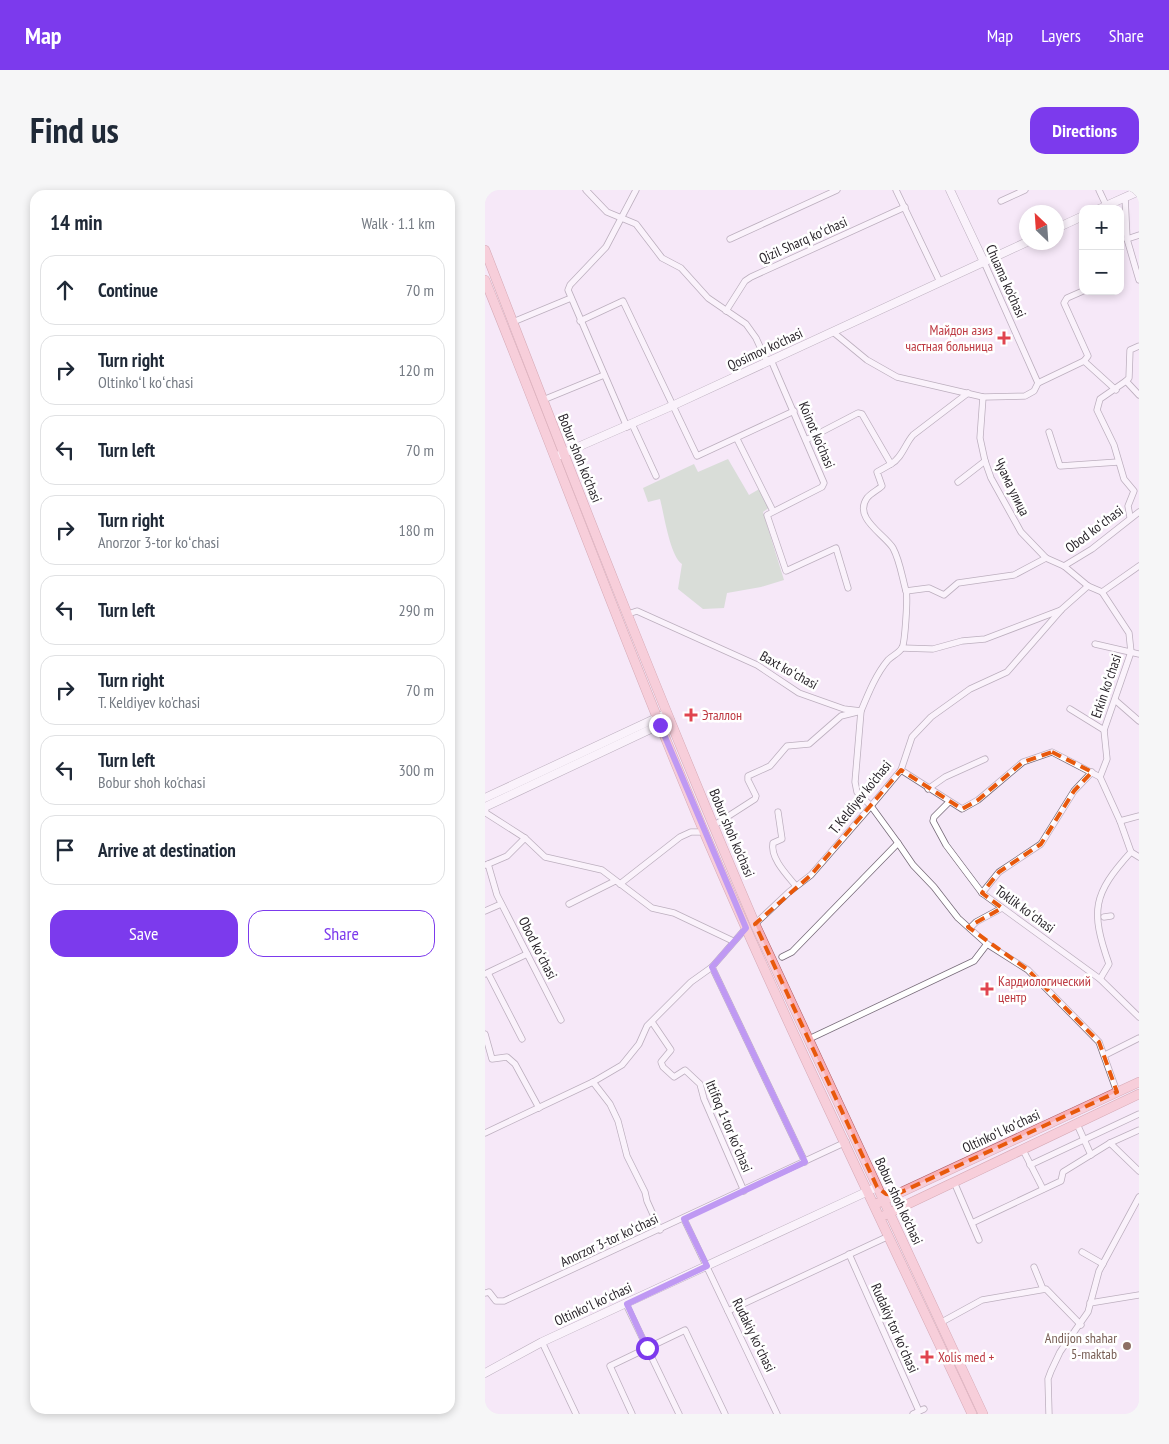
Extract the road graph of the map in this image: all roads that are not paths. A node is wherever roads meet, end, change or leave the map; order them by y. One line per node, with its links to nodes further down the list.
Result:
1 (586, 190): 15 (street, Koinot ko'chasi)
2 (636, 190): 15 (street)
3 (837, 190): 18 (street)
4 (896, 190): 13 (street)
5 (950, 190): 22 (street, Chuama ko'chasi)
6 (1025, 190): 10 (street)
7 (1099, 190): 11 (street)
8 (1139, 190): 9 (street)
9 (1125, 197): 12 (street); 19 (street)
10 (1001, 201)
11 (1102, 205)
12 (1107, 205)
13 (905, 207): 25 (street); 28 (street, Qizil Sharq koʻchasi)
14 (1079, 218): 16 (street)
15 (622, 219): 27 (street); 28 (street, Koinot ko'chasi)
16 (1064, 225)
17 (1139, 235): 19 (street)
18 (730, 239)
19 (1127, 239): 24 (street)
20 (1019, 246): 22 (street, Qosimov ko'chasi)
21 (485, 250): 30 (main road, Bobur shoh ko'chasi)
22 (983, 262): 25 (street, Qosimov ko'chasi); 37 (street, Chuama ko'chasi)
23 (485, 280): 49 (main road, Bobur shoh ko'chasi)
24 (1139, 280)
25 (939, 282): 31 (street, Qosimov ko'chasi)
26 (1079, 293): 34 (street)
27 (571, 298): 29 (street); 30 (street)
28 (726, 311): 33 (street, Koinot ko'chasi)
29 (580, 321): 35 (street); 43 (street)
30 (513, 322): 42 (main road, Bobur shoh ko'chasi)
31 (833, 332): 33 (street, Qosimov ko'chasi); 39 (street)
32 (1139, 346): 36 (street)
33 (769, 361): 43 (street, Qosimov ko'chasi); 44 (street, Koinot ko'chasi)
34 (1084, 361): 37 (street); 38 (street)
35 (604, 375): 42 (street); 45 (street)
36 (1127, 381): 38 (street); 40 (street)
37 (1038, 384): 41 (street)
38 (1116, 390): 51 (street)
39 (968, 393): 41 (street); 52 (street)
40 (1139, 395)
41 (983, 397): 50 (street, Чуама улица)
42 (543, 400): 49 (main road, Bobur shoh ko'chasi)
43 (675, 405): 45 (street, Qosimov ko'chasi); 47 (street)
44 (794, 412): 47 (street); 48 (street, Koinot ko'chasi)
45 (630, 426): 49 (street, Qosimov ko'chasi); 53 (street)
46 (1049, 432): 51 (street)
47 (737, 439): 56 (street)
48 (806, 440): 52 (street); 56 (street, Koinot ko'chasi)
49 (559, 455): 67 (main road, Bobur shoh ko'chasi); 76 (main road, Bobur shoh ko'chasi)
50 (985, 461): 54 (street); 59 (street, Чуама улица)
51 (1118, 462): 55 (street)
52 (891, 464): 64 (street)
53 (656, 476)
54 (958, 482)
55 (1137, 488): 58 (street)
56 (773, 511): 63 (street)
57 (1139, 512): 58 (street, Obod koʻchasi)
58 (1130, 517): 60 (street, Obod koʻchasi)
59 (1046, 558): 60 (street, Чуама улица); 64 (street)
60 (1064, 566): 62 (street, Чуама улица)
61 (1139, 566): 65 (street)
62 (1088, 586): 65 (street, Чуама улица); 66 (street, T. Keldiyev ko'chasi)
63 (848, 588)
64 (906, 591): 69 (street)
65 (1102, 592): 70 (street, Erkin koʻchasi)
66 (1062, 609): 69 (street); 80 (street, T. Keldiyev ko'chasi)
67 (628, 614): 74 (street, Baxt koʻchasi); 75 (main road, Bobur shoh ko'chasi)
68 (1095, 644): 70 (street)
69 (902, 648): 74 (street)
70 (1131, 652): 71 (street); 72 (street, Erkin koʻchasi)
71 (1139, 654)
72 (1115, 700): 77 (street); 78 (street, Erkin koʻchasi)
73 (1070, 709): 78 (street)
74 (861, 711): 86 (street); 90 (street)
75 (668, 716): 76 (street); 90 (main road, Bobur shoh ko'chasi)
76 (658, 721): 84 (street); 91 (main road, Bobur shoh ko'chasi)
77 (1139, 721)
78 (1104, 730): 82 (street, Erkin koʻchasi)
79 (985, 759): 83 (street)
80 (901, 770): 83 (street); 86 (street, T. Keldiyev ko'chasi)
81 (1092, 772): 82 (street); 85 (street); 99 (street)
82 (1100, 777): 89 (street)
83 (928, 789): 85 (street)
84 (487, 802): 92 (street)
85 (949, 802): 99 (street, Toklik koʻchasi)
86 (871, 806): 93 (street); 98 (street, T. Keldiyev ko'chasi)
87 (778, 812): 98 (street)
88 (1139, 816): 89 (street)
89 (1120, 821): 94 (street)
90 (713, 826): 106 (main road, Bobur shoh ko'chasi)
91 (705, 832): 97 (street); 107 (main road, Bobur shoh ko'chasi)
92 (525, 838): 96 (street); 97 (street)
93 (898, 843): 108 (street); 112 (street)
94 (1131, 852): 95 (street); 105 (street)
95 (1139, 857)
96 (487, 865): 100 (street, Obod koʻchasi)
97 (617, 882): 101 (street); 109 (street)
98 (796, 886): 106 (street, T. Keldiyev ko'chasi)
99 (982, 893): 102 (street, Toklik koʻchasi)
100 (501, 904): 103 (street); 111 (street, Obod koʻchasi)
101 (569, 904)
102 (1002, 908): 108 (street); 115 (street, Toklik koʻchasi)
103 (485, 911)
104 (1111, 916): 105 (street)
105 (1100, 917): 115 (street)
106 (755, 924): 122 (main road, Bobur shoh ko'chasi)
107 (746, 928): 109 (street); 134 (main road, Bobur shoh ko'chasi)
108 (970, 928): 110 (street)
109 (733, 941): 113 (street)
110 (987, 944): 122 (street); 123 (street)
111 (527, 954): 114 (street); 117 (street, Obod koʻchasi)
112 (782, 957)
113 (712, 967): 118 (street); 138 (street)
114 (486, 973): 121 (street)
115 (1100, 979): 116 (street, Toklik koʻchasi)
116 (1139, 1017)
117 (561, 1020)
118 (652, 1022): 124 (street); 144 (street, Ittifoq 1-tor koʻchasi)
119 (485, 1034): 128 (street)
120 (1139, 1038): 123 (street)
121 (522, 1039)
122 (809, 1039): 142 (main road, Bobur shoh ko'chasi)
123 (1105, 1055): 126 (street)
124 (593, 1082): 128 (street); 152 (street)
125 (1139, 1082): 126 (main road, Oltinkoʻl koʻchasi)
126 (1117, 1092): 145 (main road, Oltinkoʻl koʻchasi)
127 (1139, 1094): 130 (main road, Oltinkoʻl koʻchasi)
128 (539, 1108): 132 (street)
129 (1139, 1114): 133 (street)
130 (1077, 1124): 133 (street); 136 (main road, Oltinkoʻl koʻchasi)
131 (1139, 1130): 135 (street)
132 (485, 1133)
133 (1084, 1139): 137 (street); 139 (street)
134 (846, 1142): 138 (street, Anorzor 3-tor koʻchasi); 142 (main road, Bobur shoh ko'chasi)
135 (1110, 1144): 137 (street); 140 (street)
136 (1023, 1150): 139 (street); 141 (main road, Oltinkoʻl koʻchasi)
137 (1091, 1155): 143 (street)
138 (805, 1162): 144 (street, Anorzor 3-tor koʻchasi)
139 (1030, 1165): 143 (street)
140 (1139, 1171)
141 (954, 1182): 148 (main road, Oltinkoʻl koʻchasi); 151 (street)
142 (872, 1189): 145 (main road); 147 (main road, Bobur shoh ko'chasi); 158 (street, Oltinkoʻl koʻchasi)
143 (1043, 1189): 151 (street)
144 (743, 1191): 150 (street, Anorzor 3-tor koʻchasi)
145 (895, 1195): 147 (main road, Oltinkoʻl koʻchasi)
146 (1139, 1197): 157 (street)
147 (879, 1202): 148 (main road); 149 (main road, Bobur shoh ko'chasi)
148 (901, 1207): 149 (main road, Oltinkoʻl koʻchasi)
149 (885, 1215): 153 (main road, Bobur shoh ko'chasi); 166 (main road, Bobur shoh ko'chasi)
150 (684, 1219): 152 (street, Anorzor 3-tor koʻchasi); 158 (street, Rudakiy koʻchasi)
151 (972, 1223): 154 (street)
152 (660, 1230): 161 (street, Anorzor 3-tor koʻchasi)
153 (889, 1236): 156 (street); 171 (main road, Bobur shoh ko'chasi)
154 (979, 1240)
155 (1082, 1252): 157 (street)
156 (849, 1254): 165 (street); 173 (street, Rudakiy tor koʻchasi)
157 (1103, 1264): 163 (street)
158 (707, 1266): 164 (street, Oltinkoʻl koʻchasi); 165 (street, Rudakiy koʻchasi)
159 (1035, 1266): 160 (street)
160 (1043, 1289): 166 (street); 167 (street)
161 (485, 1293)
162 (1139, 1295): 163 (street)
163 (1090, 1303): 167 (street)
164 (627, 1304): 168 (street, Oltinkoʻl koʻchasi); 169 (street)
165 (728, 1310): 178 (street, Rudakiy koʻchasi)
166 (941, 1323): 170 (main road, Bobur shoh ko'chasi)
167 (1081, 1325): 181 (street)
168 (542, 1342): 172 (street, Oltinkoʻl koʻchasi); 174 (street)
169 (647, 1348): 175 (street); 176 (street); 177 (street)
170 (960, 1364): 171 (main road); 180 (main road, Bobur shoh ko'chasi)
171 (950, 1368): 179 (main road, Bobur shoh ko'chasi)
172 (485, 1373)
173 (919, 1411)
174 (576, 1414)
175 (632, 1414)
176 (679, 1414)
177 (725, 1414)
178 (777, 1414)
179 (972, 1414)
180 (983, 1414)
181 (1049, 1414)

